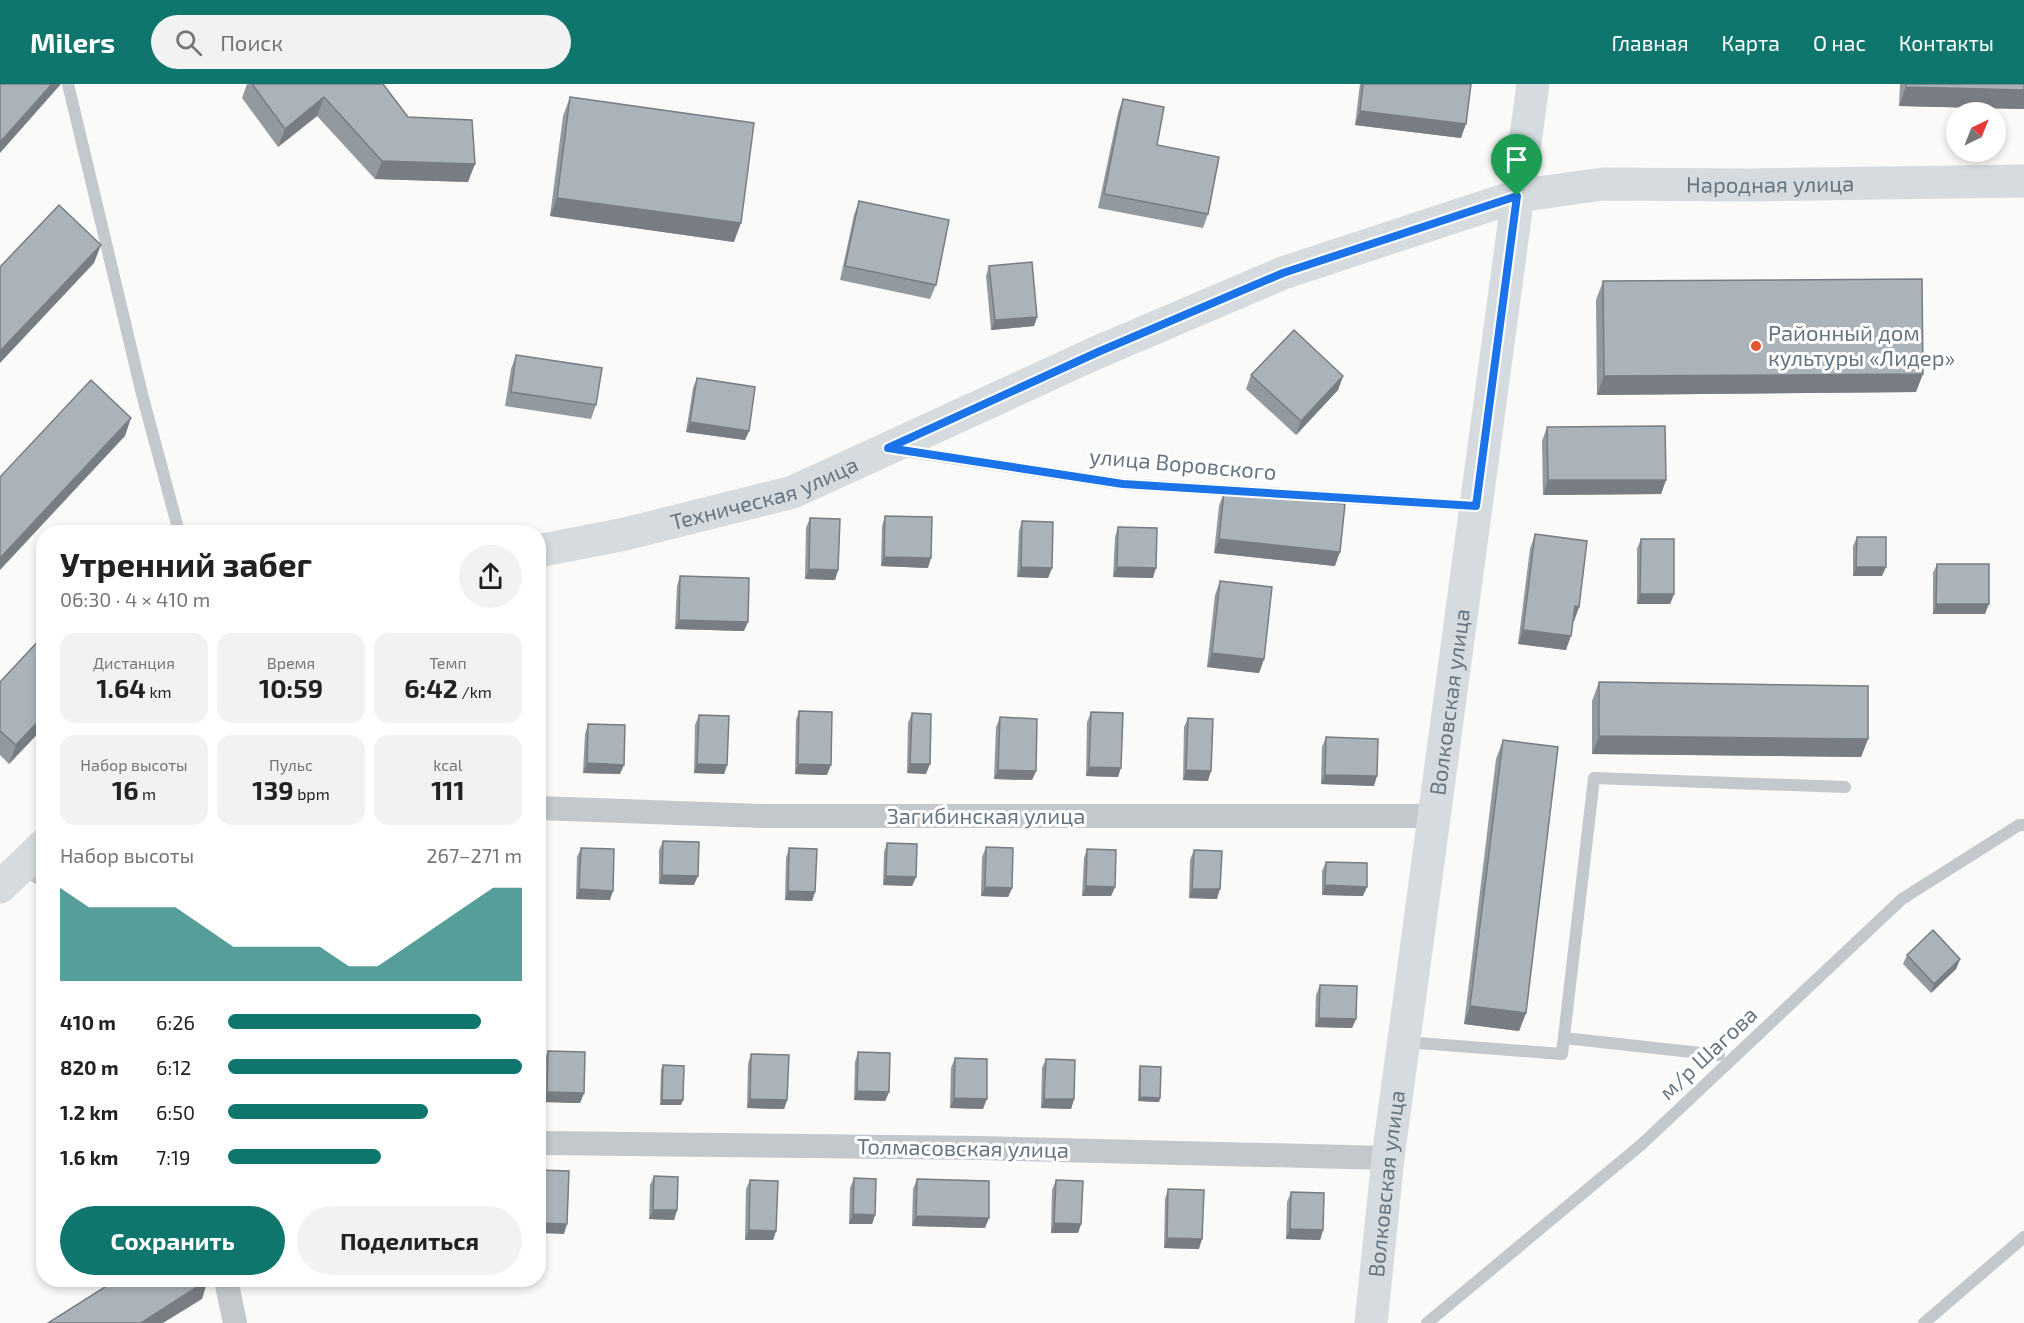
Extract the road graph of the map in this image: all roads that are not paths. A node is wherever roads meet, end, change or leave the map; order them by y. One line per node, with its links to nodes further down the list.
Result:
1 (68, 84): 7 (lane)
2 (1533, 84): 4 (street, Волковская улица)
3 (2024, 181): 4 (street, Народная улица)
4 (1517, 196): 5 (street, Техническая улица); 6 (street, Волковская улица)
5 (888, 448): 6 (lane, улица Воровского); 8 (street, Техническая улица)
6 (1476, 506): 11 (street, Волковская улица)
7 (177, 525)
8 (546, 550)
9 (1845, 786): 15 (lane)
10 (546, 808): 11 (street, Загибинская улица)
11 (1434, 816): 16 (street, Волковская улица)
12 (2024, 825): 24 (lane, м/р Шагова)
13 (36, 862): 14 (street)
14 (0, 887)
15 (1564, 1038): 16 (lane); 17 (lane)
16 (1404, 1042): 19 (street, Волковская улица)
17 (1719, 1055)
18 (546, 1143): 19 (street, Толмасовская улица)
19 (1388, 1158): 23 (street, Волковская улица)
20 (2024, 1237): 25 (lane)
21 (227, 1287): 22 (street)
22 (235, 1323)
23 (1371, 1323)
24 (1426, 1323)
25 (1924, 1323)

